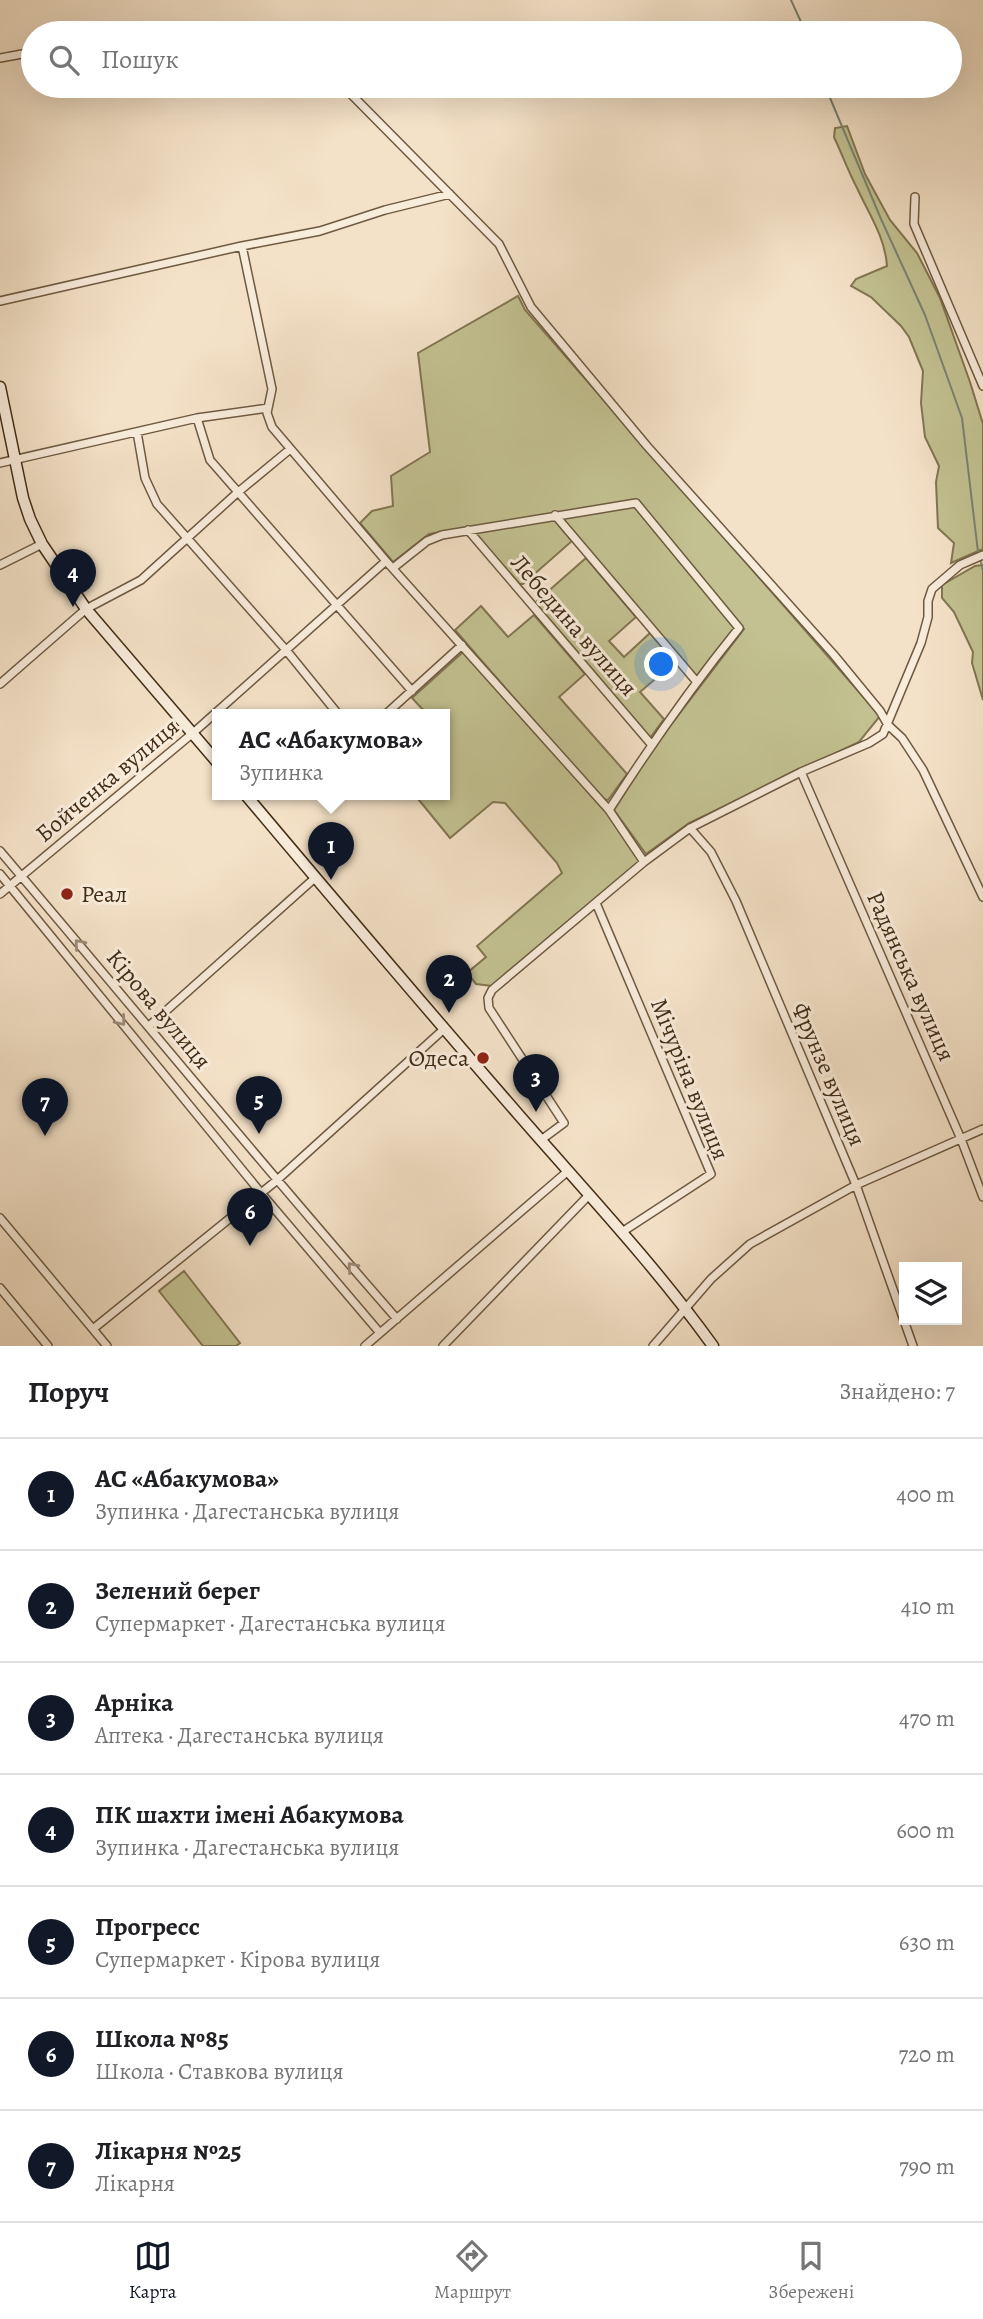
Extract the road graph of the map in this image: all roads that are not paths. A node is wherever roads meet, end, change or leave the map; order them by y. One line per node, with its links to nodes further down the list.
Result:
1 (21, 54): 2 (street)
2 (0, 58)
3 (354, 98): 4 (street)
4 (450, 194): 6 (street); 36 (street)
5 (915, 197): 8 (street)
6 (242, 246): 7 (street); 10 (street)
7 (0, 301)
8 (983, 386)
9 (0, 387): 14 (street)
10 (268, 408): 11 (street); 13 (street)
11 (197, 418): 12 (street); 16 (street)
12 (137, 432): 14 (street); 19 (street)
13 (289, 450): 16 (street); 22 (street)
14 (17, 460): 15 (street); 20 (street)
15 (0, 463)
16 (237, 493): 19 (street); 25 (street)
17 (555, 515): 18 (street); 29 (street); 29 (street)
18 (468, 530): 24 (street); 38 (street, Лебедина вулиця)
19 (187, 538): 26 (street); 28 (street)
20 (43, 544): 23 (street); 26 (street)
21 (983, 555): 36 (street)
22 (386, 561): 24 (street); 25 (street, Бойченка вулиця)
23 (0, 565)
24 (393, 568): 27 (street)
25 (337, 605): 28 (street, Бойченка вулиця); 31 (street)
26 (86, 608): 30 (street); 37 (street)
27 (461, 645): 31 (street); 42 (street)
28 (286, 650): 32 (street, Бойченка вулиця); 33 (street)
29 (696, 681): 38 (street)
30 (0, 684)
31 (412, 691): 34 (street)
32 (220, 709)
33 (334, 709)
34 (392, 709)
35 (212, 716): 37 (street, Бойченка вулиця)
36 (888, 725): 40 (street); 51 (street)
37 (193, 733): 39 (street); 47 (street, Бойченка вулиця)
38 (651, 744): 42 (street)
39 (212, 756)
40 (801, 772): 43 (street); 56 (street, Радянська вулиця)
41 (250, 800): 48 (street)
42 (610, 810): 45 (street)
43 (690, 828): 45 (street); 60 (street, Фрунзе вулиця)
44 (0, 851): 47 (street, Кірова вулиця)
45 (644, 862): 52 (street)
46 (0, 874): 49 (street, Кірова вулиця)
47 (21, 876): 49 (street, Бойченка вулиця); 53 (street, Кірова вулиця, one-way to 47)
48 (316, 877): 53 (street); 54 (street)
49 (10, 886): 50 (street, Бойченка вулиця); 61 (street, Кірова вулиця, one-way to 61)
50 (0, 894)
51 (983, 897)
52 (596, 903): 57 (street); 65 (street, Мічуріна вулиця)
53 (149, 1026): 59 (street, Кірова вулиця)
54 (444, 1029): 57 (street); 59 (street)
55 (983, 1129): 56 (street)
56 (961, 1139): 60 (street); 63 (street, Радянська вулиця)
57 (541, 1140): 58 (street)
58 (568, 1171): 62 (street); 68 (street)
59 (276, 1181): 61 (street); 68 (street, Кірова вулиця, one-way to 59)
60 (856, 1185): 67 (street); 77 (street, Фрунзе вулиця)
61 (261, 1193): 69 (street); 70 (street, Кірова вулиця)
62 (589, 1195): 65 (street); 74 (street)
63 (983, 1197)
64 (0, 1218): 69 (street)
65 (622, 1232): 67 (street)
66 (0, 1288): 71 (street)
67 (686, 1309): 75 (street); 76 (street)
68 (397, 1319): 70 (street)
69 (93, 1329): 72 (street)
70 (380, 1333): 73 (street)
71 (48, 1346)
72 (107, 1346)
73 (365, 1346)
74 (443, 1346)
75 (653, 1346)
76 (713, 1346)
77 (913, 1346)

